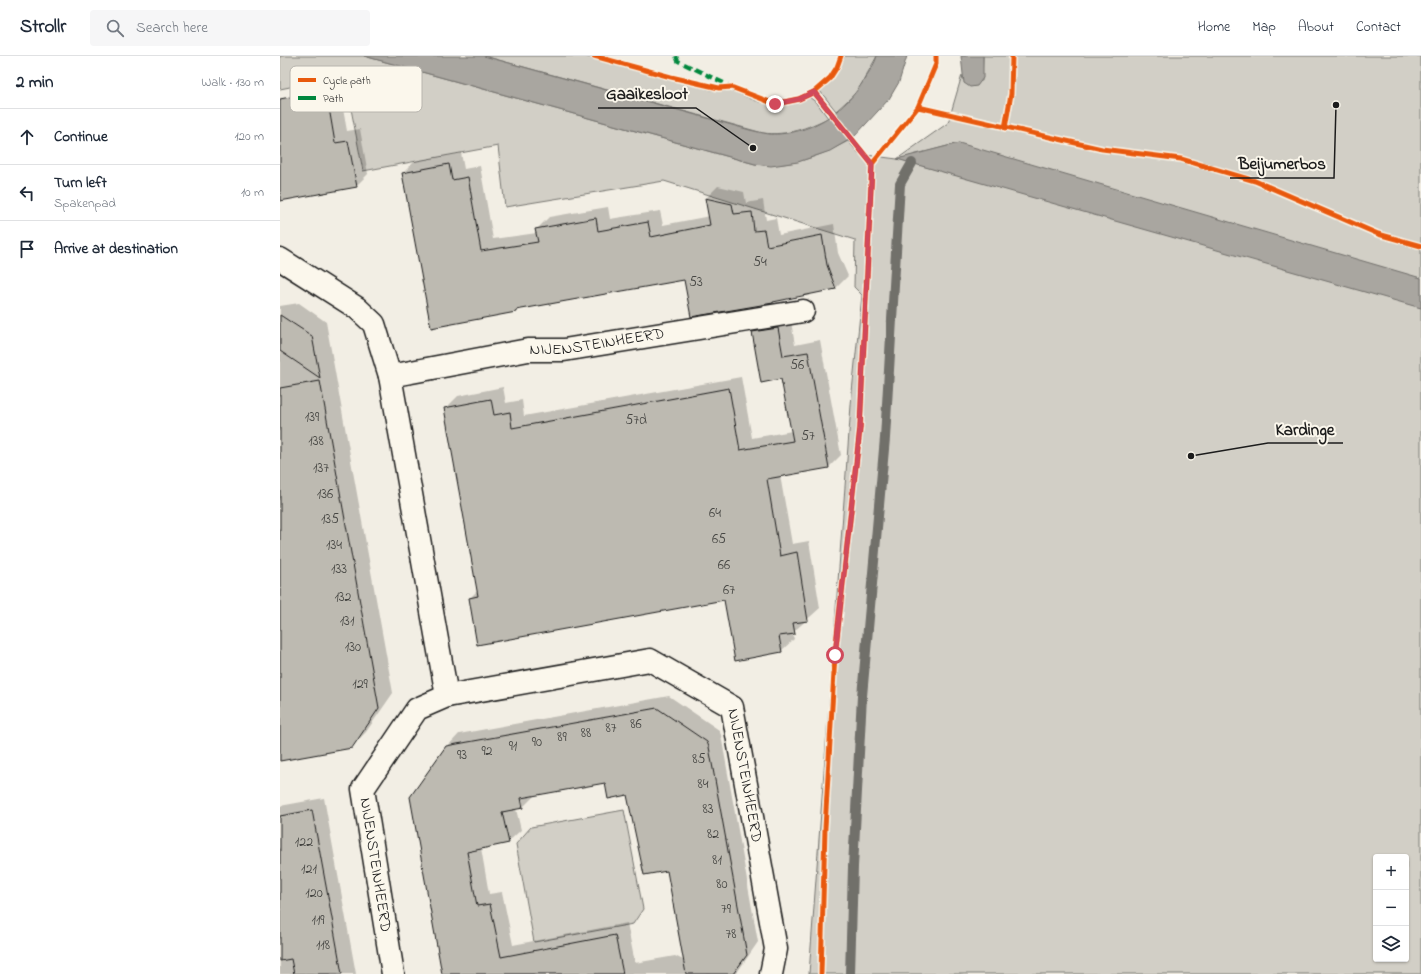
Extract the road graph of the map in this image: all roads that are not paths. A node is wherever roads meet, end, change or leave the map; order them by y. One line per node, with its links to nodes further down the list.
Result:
1 (280, 259): 3 (street)
2 (803, 310): 3 (street, NIJENSTEINHEERD)
3 (390, 376): 4 (street)
4 (447, 696): 5 (street, NIJENSTEINHEERD); 6 (street, NIJENSTEINHEERD)
5 (393, 974)
6 (771, 974)

